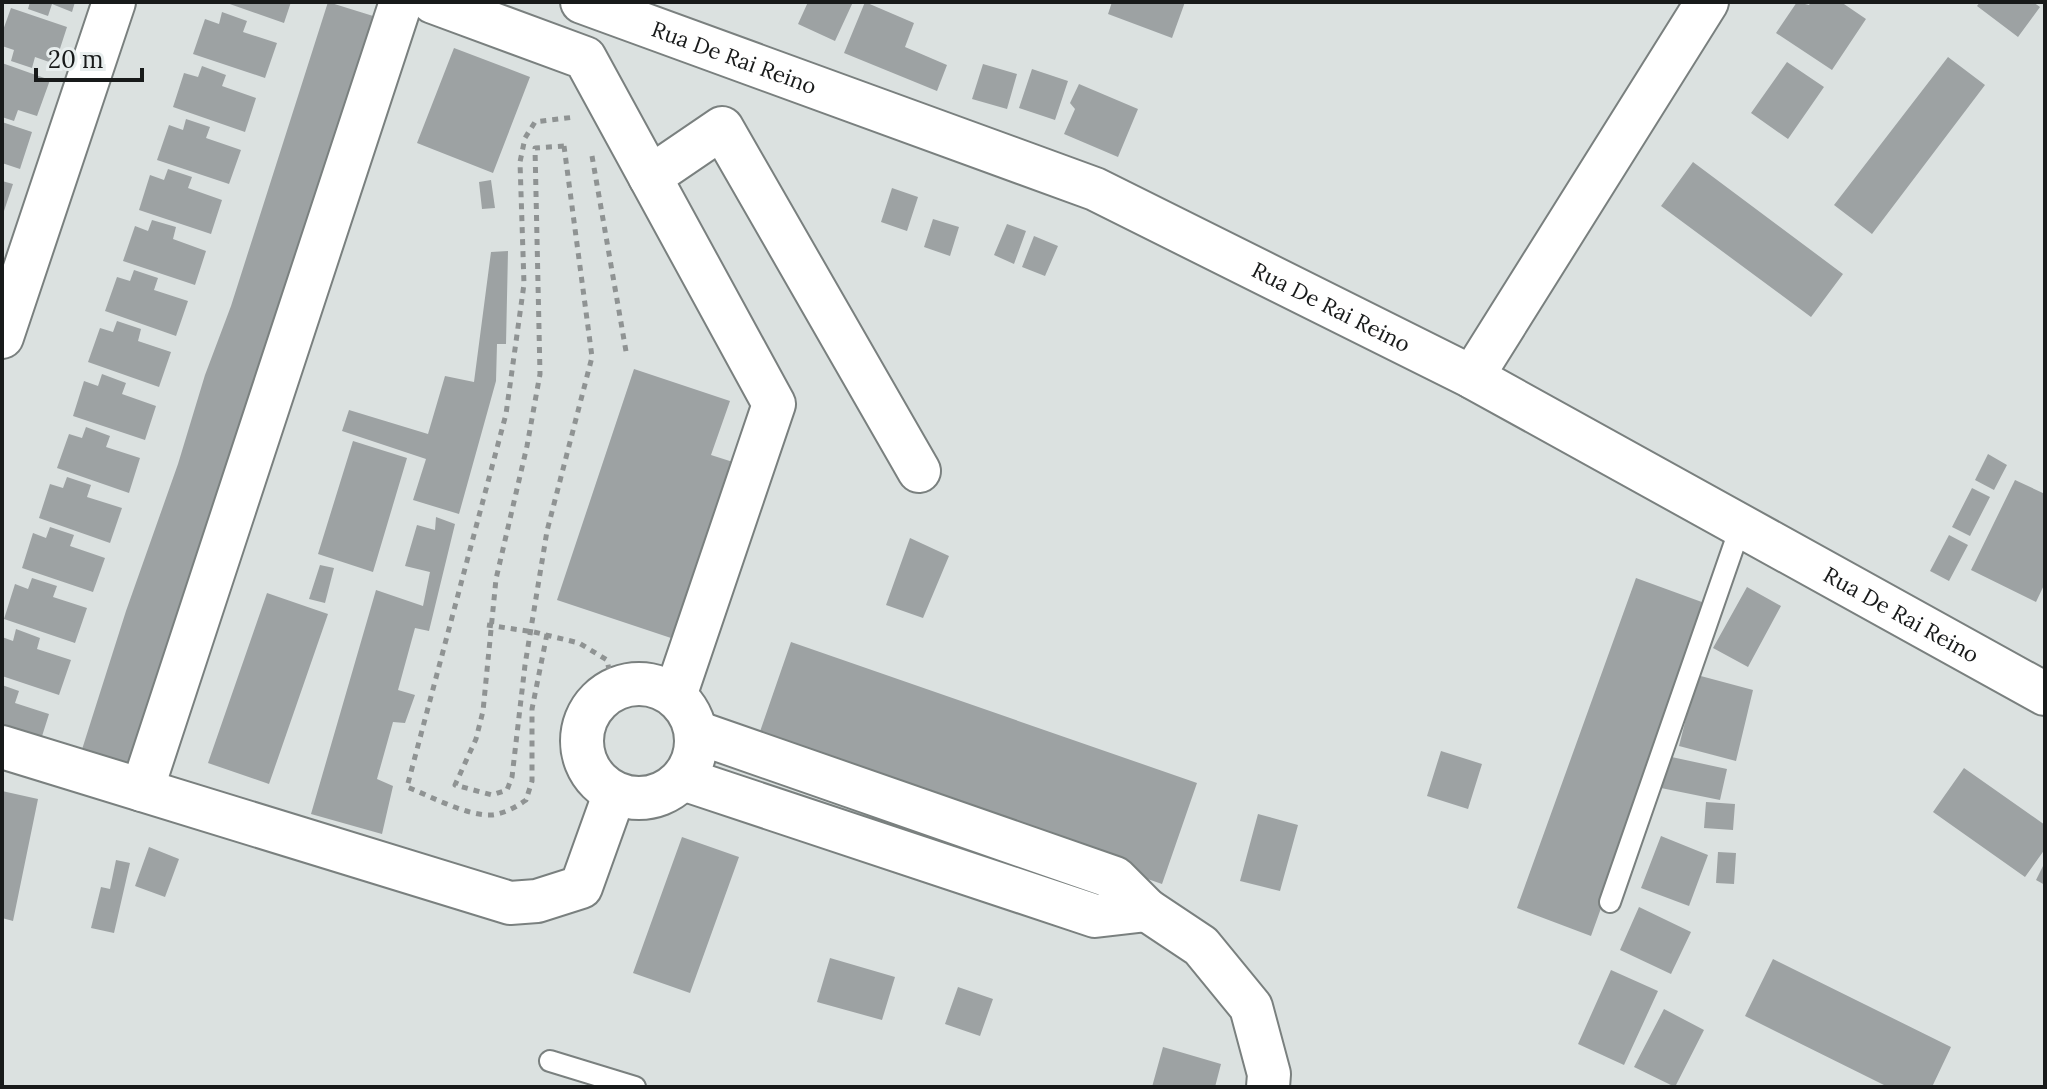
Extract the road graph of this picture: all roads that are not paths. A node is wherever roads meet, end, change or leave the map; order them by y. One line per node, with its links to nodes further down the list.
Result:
1 (114, 2): 7 (street)
2 (401, 2): 16 (street)
3 (433, 2): 6 (street)
4 (582, 2): 8 (street, Rua De Rai Reino)
5 (1707, 2): 8 (street)
6 (650, 177): 9 (street); 12 (street)
7 (2, 337)
8 (1472, 377): 10 (street, Rua De Rai Reino)
9 (919, 471)
10 (1741, 525): 11 (street, Rua De Rai Reino); 18 (lane)
11 (2045, 694)
12 (675, 696): 13 (street); 17 (street)
13 (696, 732): 15 (street); 19 (street)
14 (2, 747): 16 (street)
15 (683, 779): 17 (street); 19 (street)
16 (142, 790): 17 (street)
17 (614, 795)
18 (1610, 902)
19 (1147, 910): 22 (street)
20 (550, 1061): 21 (lane)
21 (635, 1087)
22 (1268, 1087)

